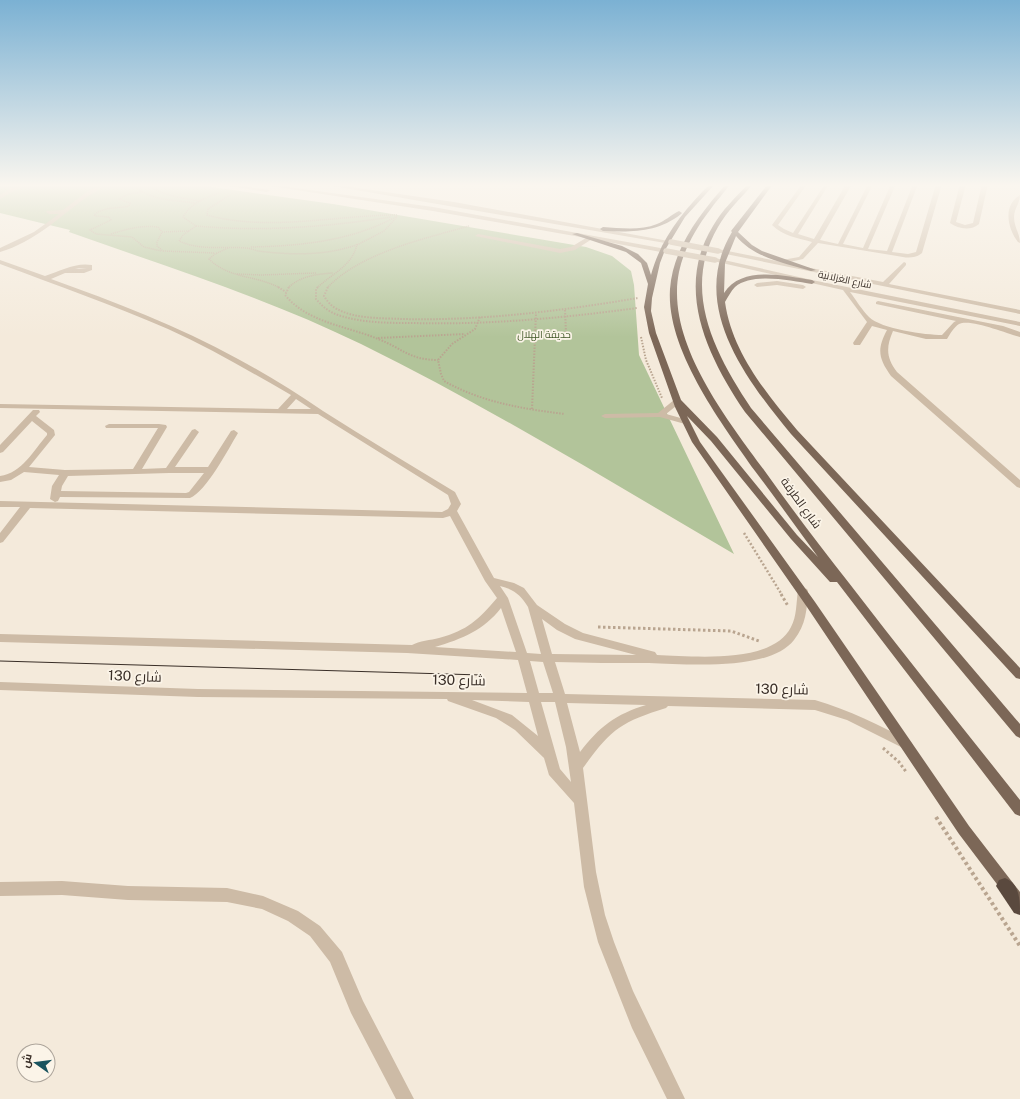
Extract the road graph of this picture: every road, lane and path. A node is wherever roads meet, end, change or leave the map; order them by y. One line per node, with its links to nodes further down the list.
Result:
1 (31, 235): 31 (street)
2 (118, 235): 33 (path)
3 (160, 235): 33 (path)
4 (183, 235): 28 (path)
5 (342, 235): 29 (path)
6 (374, 235): 26 (path)
7 (435, 235): 64 (path)
8 (579, 235): 23 (main road)
9 (582, 235): 32 (street, شارع الغزلانية)
10 (634, 235): 25 (street, شارع الغزلانية)
11 (671, 235): 25 (main road)
12 (691, 235): 110 (main road, شارع الطرفة)
13 (711, 235): 125 (main road, شارع الطرفة)
14 (731, 235): 34 (main road)
15 (738, 235): 40 (main road)
16 (819, 235): 24 (street)
17 (845, 235): 27 (street)
18 (871, 235): 30 (street)
19 (896, 235): 36 (street)
20 (924, 235): 36 (street)
21 (478, 236): 23 (street)
22 (794, 236): 24 (street)
23 (589, 239): 51 (main road)
24 (816, 241): 27 (street); 38 (street)
25 (668, 242): 32 (main road); 34 (street, شارع الغزلانية, bridge)
26 (356, 245): 29 (path); 47 (path)
27 (840, 245): 30 (street)
28 (229, 248): 29 (path); 35 (path)
29 (246, 248)
30 (865, 249): 36 (street)
31 (0, 250)
32 (664, 250): 42 (street, شارع الغزلانية, bridge); 51 (main road)
33 (161, 251): 37 (path)
34 (721, 252): 42 (main road); 44 (street, شارع الغزلانية)
35 (217, 253): 37 (path); 39 (path)
36 (889, 253)
37 (205, 254): 39 (path)
38 (801, 258): 40 (street); 44 (street)
39 (209, 259): 48 (path)
40 (784, 261): 44 (main road)
41 (0, 262): 49 (street)
42 (722, 262): 50 (street, شارع الغزلانية); 58 (main road)
43 (904, 264): 53 (street)
44 (813, 270): 53 (street, شارع الغزلانية)
45 (65, 271): 49 (street)
46 (323, 273): 47 (path); 48 (path); 55 (path)
47 (335, 273): 68 (path)
48 (234, 274): 55 (path)
49 (47, 278): 78 (street)
50 (812, 282): 54 (street, شارع الغزلانية); 58 (main road)
51 (651, 284): 79 (main road)
52 (756, 285): 56 (street)
53 (884, 285): 61 (street, شارع الغزلانية)
54 (845, 289): 56 (street); 63 (street, شارع الغزلانية)
55 (286, 292): 75 (path)
56 (852, 297): 67 (street); 69 (street)
57 (638, 298): 60 (path)
58 (722, 301): 119 (main road)
59 (638, 308): 65 (path)
60 (565, 310): 62 (path); 65 (path)
61 (1020, 312)
62 (536, 313): 64 (path); 66 (path)
63 (982, 316): 67 (street); 70 (street, شارع الغزلانية)
64 (480, 317): 68 (path)
65 (566, 317): 66 (path); 73 (path)
66 (536, 319): 68 (path); 82 (path)
67 (965, 321): 71 (street); 74 (street)
68 (479, 322): 72 (path)
69 (871, 322): 71 (street); 76 (street)
70 (1020, 324)
71 (891, 329): 100 (street)
72 (466, 334): 75 (path); 77 (path)
73 (566, 334)
74 (1020, 335)
75 (377, 338): 77 (path)
76 (857, 343)
77 (438, 360): 82 (path)
78 (296, 395): 83 (street); 84 (street)
79 (676, 400): 86 (street); 89 (main road); 110 (main road)
80 (0, 406): 81 (street)
81 (40, 407): 83 (street); 88 (street)
82 (532, 410): 85 (path)
83 (280, 411): 84 (street)
84 (320, 412): 105 (street)
85 (565, 414)
86 (660, 415): 87 (street); 89 (street)
87 (605, 416)
88 (32, 417): 93 (street); 94 (street)
89 (685, 422): 108 (main road)
90 (109, 426): 97 (street)
91 (195, 432): 95 (street)
92 (234, 433): 96 (street)
93 (0, 450)
94 (22, 469): 98 (street); 99 (street)
95 (169, 470): 96 (street); 97 (street)
96 (211, 470): 101 (street)
97 (136, 471): 98 (street)
98 (65, 472): 101 (street)
99 (0, 479)
100 (1020, 485)
101 (56, 494): 104 (street)
102 (0, 504): 103 (street)
103 (27, 505): 104 (street); 106 (street)
104 (55, 505): 105 (street)
105 (452, 512): 107 (street)
106 (0, 540)
107 (490, 581): 109 (street); 111 (street)
108 (803, 591): 118 (street, شارع 130); 127 (main road)
109 (503, 598): 115 (street); 116 (street)
110 (854, 600): 132 (main road, شارع الطرفة)
111 (533, 607): 112 (street); 117 (street)
112 (572, 633): 114 (path); 118 (street)
113 (0, 638): 115 (street, شارع 130)
114 (762, 642)
115 (407, 649): 116 (street, شارع 130)
116 (523, 657): 117 (street, شارع 130); 122 (street)
117 (547, 658): 118 (street, شارع 130); 123 (street)
118 (664, 659)
119 (1020, 675)
120 (0, 686): 121 (street, شارع 130)
121 (445, 695): 122 (street, شارع 130); 128 (street)
122 (533, 697): 123 (street, شارع 130); 128 (street)
123 (559, 697): 124 (street, شارع 130); 129 (street)
124 (673, 702): 127 (street, شارع 130); 129 (street)
125 (1020, 733)
126 (877, 745): 130 (path)
127 (907, 746): 134 (main road)
128 (549, 755): 131 (street)
129 (576, 767): 131 (street)
130 (908, 775)
131 (579, 800): 140 (street)
132 (1020, 810)
133 (934, 813): 138 (path)
134 (1005, 886): 136 (main road); 137 (highway)
135 (0, 889): 139 (street)
136 (1020, 903)
137 (1020, 907)
138 (1020, 946)
139 (405, 1099)
140 (676, 1099)

